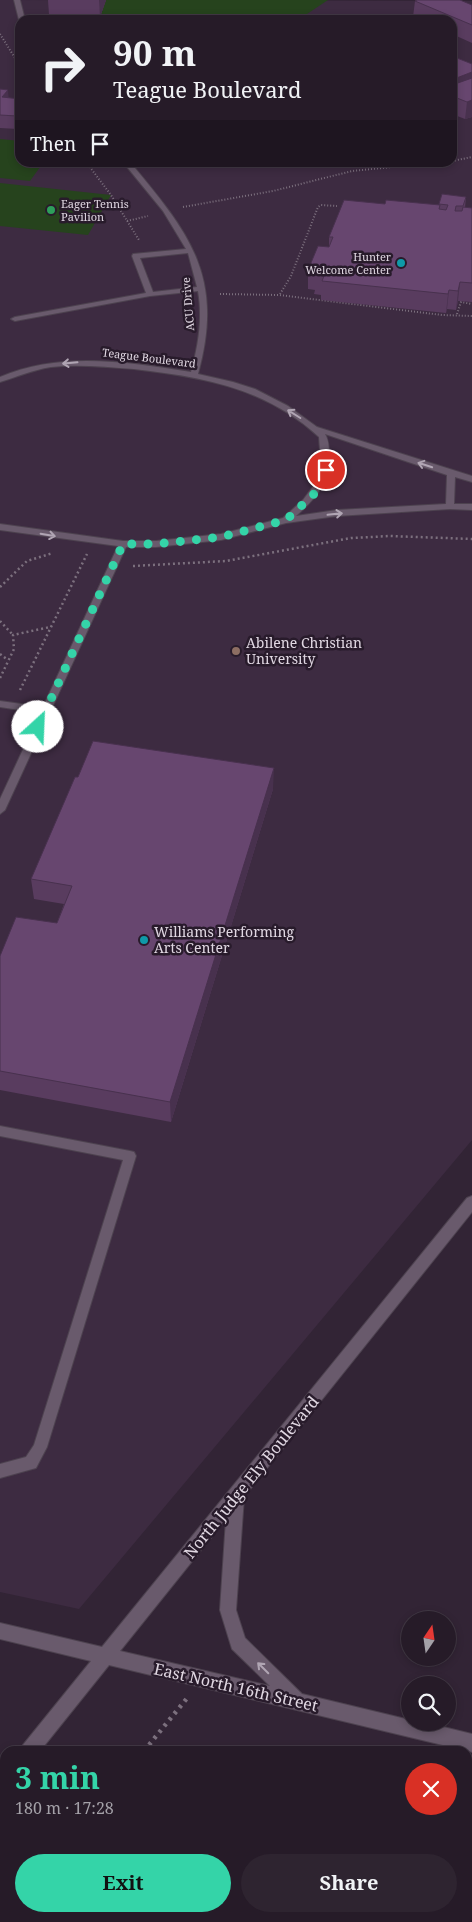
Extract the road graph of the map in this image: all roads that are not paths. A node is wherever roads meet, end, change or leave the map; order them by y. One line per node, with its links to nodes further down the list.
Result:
1 (17, 0): 2 (lane)
2 (21, 15)
3 (130, 167): 4 (lane, ACU Drive)
4 (190, 251): 5 (lane, ACU Drive); 6 (lane)
5 (201, 292): 6 (lane); 8 (lane, ACU Drive)
6 (150, 294): 7 (lane)
7 (15, 319)
8 (194, 374): 9 (lane, Teague Boulevard, one-way to 9); 10 (lane, Teague Boulevard, one-way to 8)
9 (0, 380)
10 (316, 429): 11 (lane, Teague Boulevard, one-way to 10); 15 (lane)
11 (451, 474): 12 (lane, Teague Boulevard); 13 (lane)
12 (472, 479)
13 (450, 506): 14 (lane); 15 (lane, one-way to 13)
14 (472, 508)
15 (286, 520): 17 (lane)
16 (0, 527): 17 (lane, one-way to 17)
17 (123, 544): 19 (lane)
18 (0, 704): 19 (lane)
19 (46, 711): 20 (lane)
20 (0, 810)
21 (0, 1131): 23 (lane)
22 (472, 1202): 24 (main road, North Judge Ely Boulevard)
23 (0, 1471)
24 (236, 1496): 26 (main road, North Judge Ely Boulevard); 27 (main road, one-way to 24)
25 (0, 1631): 26 (main road, East North 16th Street)
26 (107, 1657): 27 (main road, East North 16th Street); 29 (main road, North Judge Ely Boulevard)
27 (298, 1702): 28 (main road, East North 16th Street)
28 (472, 1743)
29 (33, 1746)

